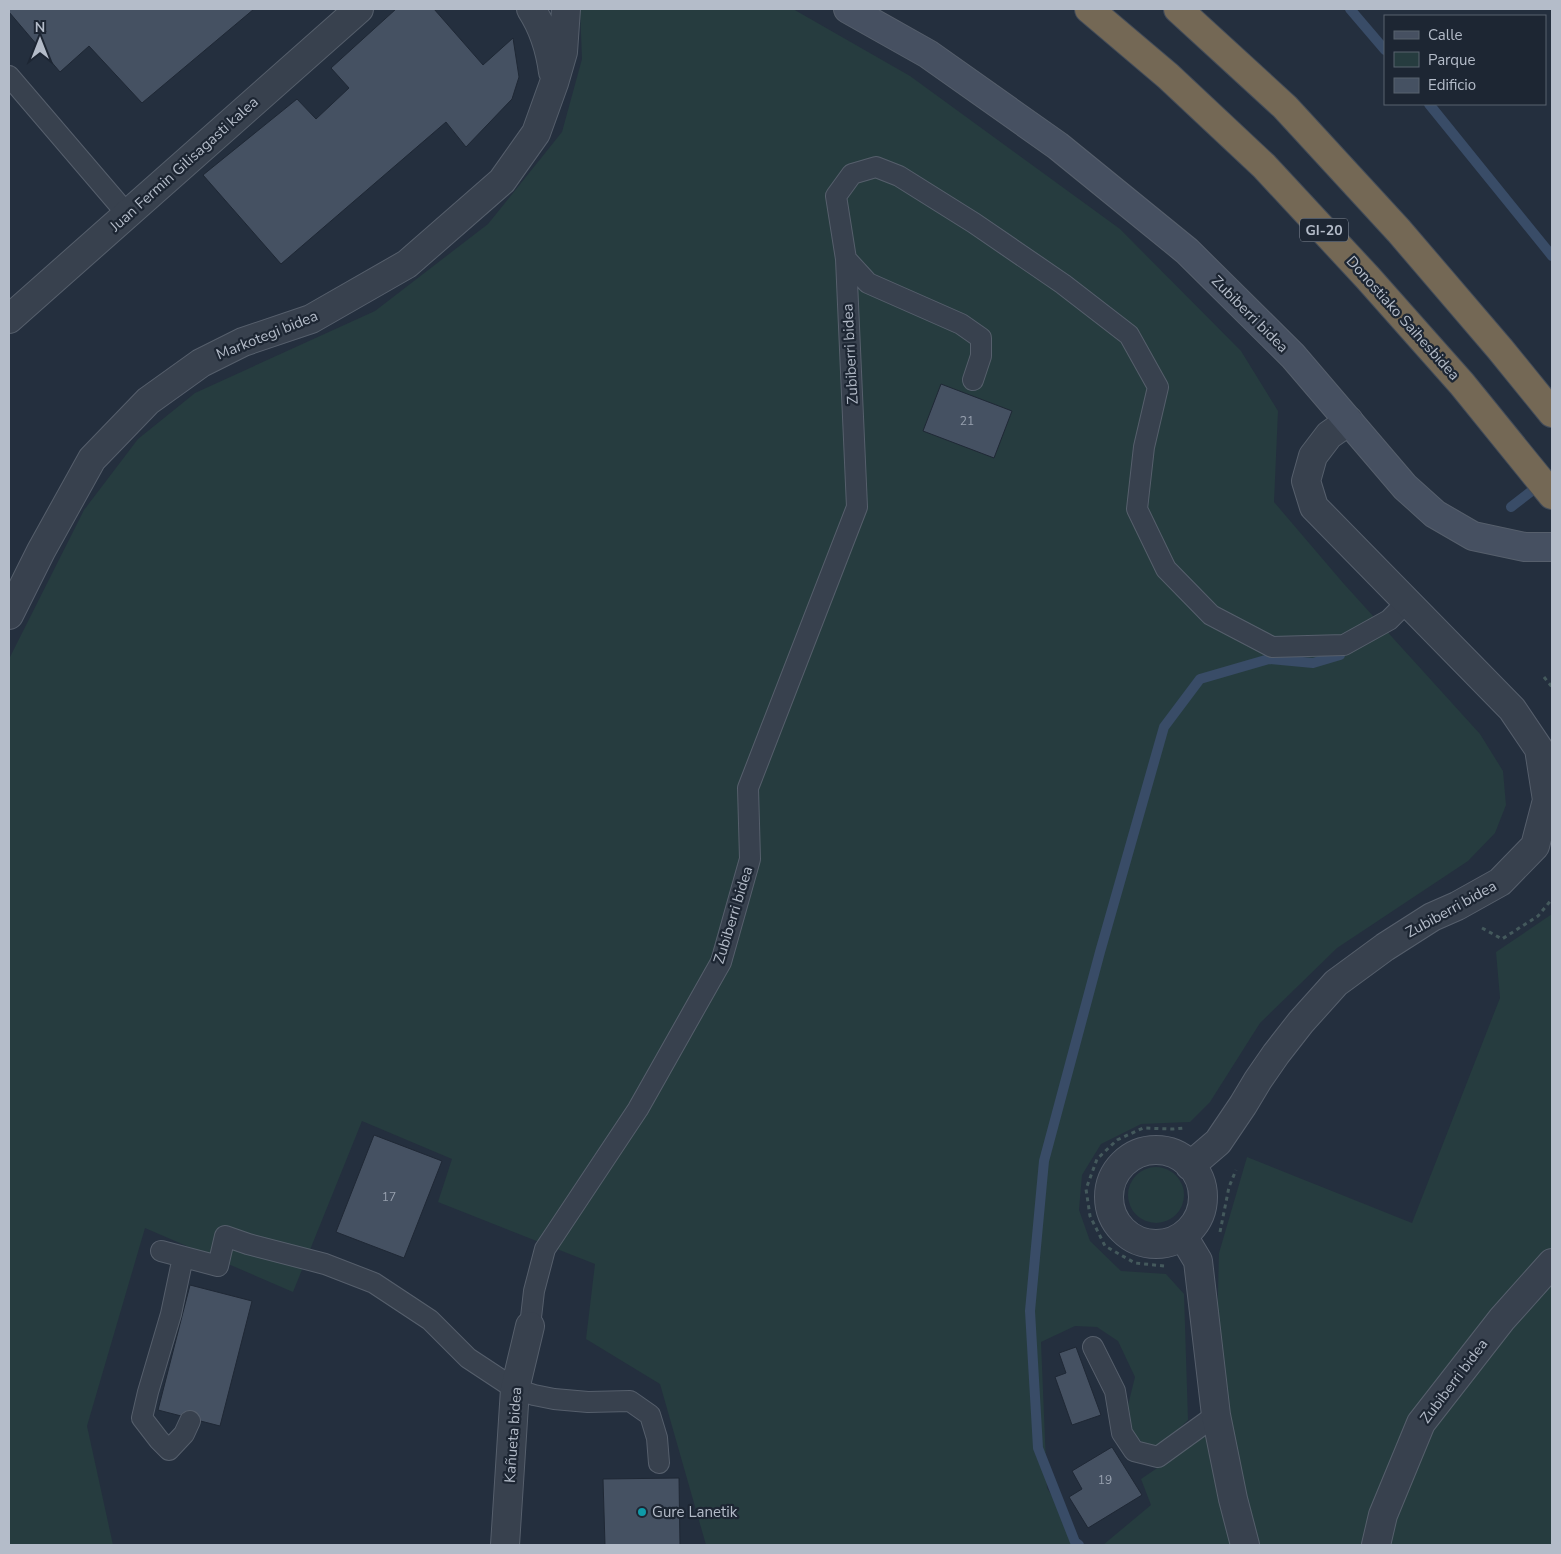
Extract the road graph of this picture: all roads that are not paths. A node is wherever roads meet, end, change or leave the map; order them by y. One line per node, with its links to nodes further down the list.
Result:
1 (359, 9): 9 (street, Juan Fermin Gilisagasti kalea)
2 (531, 9): 8 (street, Markotegi bidea)
3 (566, 9): 8 (street, Markotegi bidea)
4 (848, 9): 14 (main road, Zubiberri bidea)
5 (1089, 9): 15 (highway, Donostiako Saihesbidea / GI-20)
6 (1178, 9): 13 (highway)
7 (9, 76): 9 (lane)
8 (554, 83): 18 (street, Markotegi bidea)
9 (127, 214): 11 (street, Juan Fermin Gilisagasti kalea)
10 (846, 259): 12 (lane); 17 (lane, Zubiberri bidea); 24 (lane, Zubiberri bidea)
11 (9, 319)
12 (973, 380)
13 (1552, 413)
14 (1350, 421): 16 (main road, Zubiberri bidea); 17 (street, Zubiberri bidea)
15 (1552, 495)
16 (1552, 547)
17 (1408, 602): 19 (street, Zubiberri bidea)
18 (9, 615)
19 (1190, 1166): 20 (street); 20 (street)
20 (1183, 1236): 27 (street)
21 (161, 1252): 22 (lane)
22 (183, 1257): 26 (lane); 28 (lane)
23 (1552, 1263): 32 (street, Zubiberri bidea)
24 (530, 1326): 26 (street, Kañueta bidea)
25 (1093, 1348): 27 (lane)
26 (515, 1389): 29 (lane); 30 (street, Kañueta bidea)
27 (1216, 1415): 31 (street)
28 (190, 1421)
29 (659, 1463)
30 (505, 1545)
31 (1246, 1545)
32 (1376, 1545)

